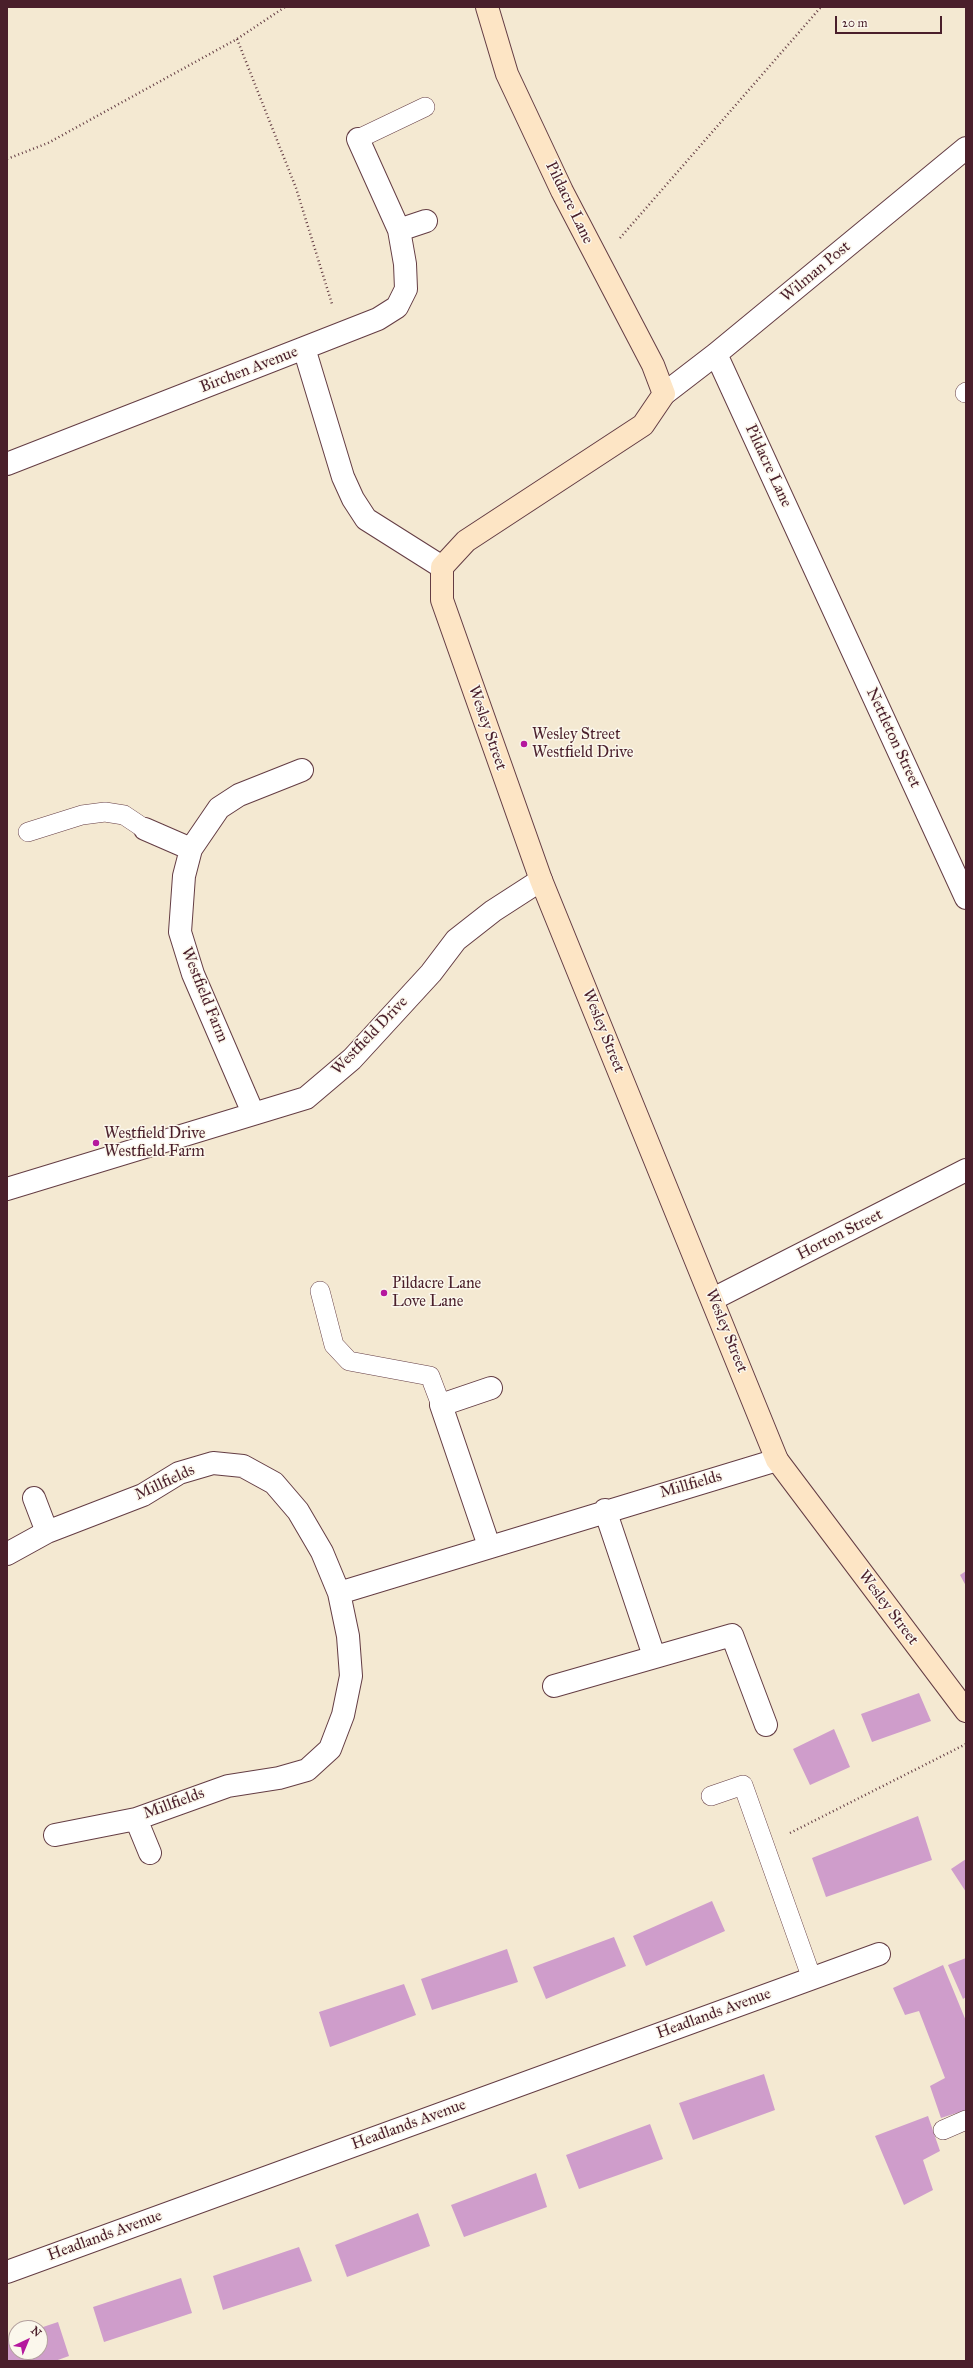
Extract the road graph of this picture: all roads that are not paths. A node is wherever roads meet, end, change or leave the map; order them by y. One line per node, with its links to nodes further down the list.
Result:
1 (487, 7): 9 (street, Pildacre Lane)
2 (425, 107): 3 (lane)
3 (358, 139): 6 (street)
4 (966, 148): 8 (street, Wilman Post)
5 (426, 221): 6 (street)
6 (399, 230): 7 (street)
7 (304, 348): 10 (street, Birchen Avenue); 11 (street, Birchen Avenue)
8 (716, 354): 9 (street, Wilman Post); 12 (street, Pildacre Lane)
9 (664, 394): 11 (street)
10 (7, 464)
11 (442, 567): 17 (street, Wesley Street)
12 (819, 578): 18 (street, Nettleton Street)
13 (302, 770): 16 (street, Westfield Farm)
14 (145, 829): 15 (lane); 16 (street)
15 (28, 832)
16 (191, 849): 19 (street, Westfield Farm)
17 (541, 880): 19 (street, Westfield Drive); 23 (street, Wesley Street)
18 (966, 898)
19 (253, 1113): 21 (street, Westfield Drive)
20 (966, 1170): 23 (street, Horton Street)
21 (7, 1189)
22 (320, 1291): 25 (lane)
23 (713, 1299): 26 (street, Wesley Street)
24 (491, 1388): 25 (street)
25 (441, 1405): 30 (street)
26 (777, 1460): 28 (street, Millfields); 35 (street, Wesley Street)
27 (34, 1498): 29 (street)
28 (605, 1510): 30 (street, Millfields); 33 (street)
29 (47, 1532): 31 (street, Millfields); 32 (street, Millfields)
30 (489, 1546): 32 (street, Millfields)
31 (7, 1554)
32 (339, 1593): 38 (street, Millfields)
33 (654, 1656): 34 (street); 36 (street)
34 (554, 1686)
35 (966, 1711)
36 (766, 1724)
37 (710, 1796): 42 (lane)
38 (136, 1819): 39 (street, Millfields); 40 (street, Millfields)
39 (55, 1835)
40 (150, 1853)
41 (879, 1954): 42 (street, Headlands Avenue)
42 (812, 1979): 45 (street, Headlands Avenue)
43 (966, 2120): 44 (lane)
44 (943, 2130)
45 (7, 2272)

